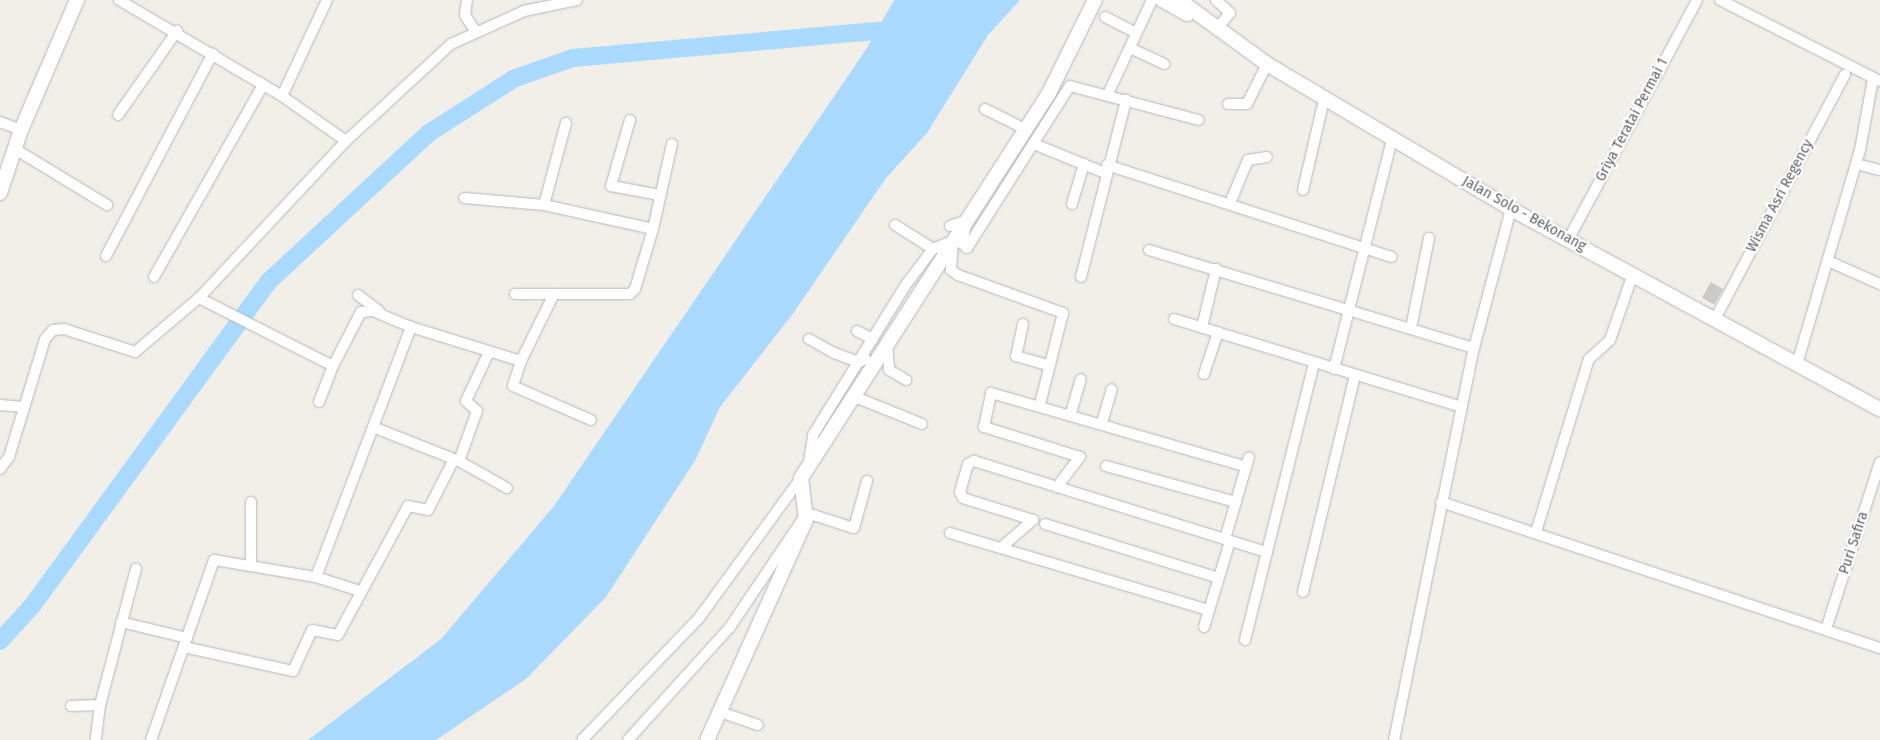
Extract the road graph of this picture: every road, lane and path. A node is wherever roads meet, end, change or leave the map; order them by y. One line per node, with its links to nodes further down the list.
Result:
1 (77, 0): 39 (street)
2 (119, 0): 16 (street)
3 (327, 0): 28 (street)
4 (467, 0): 17 (street)
5 (577, 0): 17 (street)
6 (1095, 0): 38 (street)
7 (1152, 0): 18 (street)
8 (1162, 0): 19 (street)
9 (1180, 0): 15 (street, Jalan Solo - Bekonang)
10 (1216, 0): 15 (street)
11 (1697, 0): 64 (street, Griya Teratai Permai 1)
12 (1720, 0): 13 (street)
13 (1736, 4): 25 (street)
14 (1105, 18): 18 (street)
15 (1219, 26): 19 (street, Jalan Solo - Bekonang)
16 (177, 31): 21 (street); 33 (street)
17 (475, 31): 41 (street)
18 (1136, 33): 20 (street)
19 (1230, 35): 23 (street, Jalan Solo - Bekonang)
20 (1130, 48): 22 (street); 27 (street)
21 (213, 53): 26 (street); 69 (street)
22 (1165, 64)
23 (1267, 64): 30 (street, Jalan Solo - Bekonang); 31 (street)
24 (1845, 74): 83 (street, Wisma Asri Regency)
25 (1876, 80): 47 (street)
26 (263, 85): 28 (street); 74 (street)
27 (1108, 94): 29 (street); 43 (street)
28 (282, 96): 41 (street)
29 (1126, 100): 35 (street); 48 (street)
30 (1324, 100): 40 (street, Jalan Solo - Bekonang); 50 (street)
31 (1228, 104)
32 (985, 109): 38 (street)
33 (118, 115)
34 (630, 120): 52 (street)
35 (1199, 120)
36 (0, 122): 39 (street)
37 (566, 123): 57 (street)
38 (1025, 129): 59 (street)
39 (21, 130): 44 (street)
40 (1392, 139): 58 (street, Jalan Solo - Bekonang); 67 (street)
41 (346, 141): 80 (street)
42 (672, 144): 52 (street)
43 (1034, 144): 46 (street); 59 (street)
44 (15, 149): 51 (street); 56 (street)
45 (1267, 157): 54 (street)
46 (1084, 164): 48 (street); 55 (street)
47 (1856, 164): 49 (street); 71 (street)
48 (1106, 169): 54 (street); 75 (street)
49 (1880, 170)
50 (1303, 190)
51 (0, 193)
52 (660, 195): 62 (street)
53 (464, 198): 57 (street)
54 (1230, 203): 67 (street)
55 (1072, 204)
56 (107, 205)
57 (544, 205): 62 (street)
58 (1511, 209): 64 (street, Jalan Solo - Bekonang); 93 (street)
59 (967, 220): 61 (street); 65 (street)
60 (895, 226): 66 (street)
61 (950, 226)
62 (653, 229): 78 (street)
63 (1430, 238): 87 (street)
64 (1568, 240): 73 (street, Jalan Solo - Bekonang)
65 (953, 242): 66 (street); 92 (street); 100 (street)
66 (933, 248): 91 (street)
67 (1365, 249): 70 (street); 81 (street)
68 (1149, 250): 72 (street)
69 (106, 256)
70 (1392, 257)
71 (1828, 261): 76 (street); 98 (street)
72 (1216, 268): 81 (street); 86 (street)
73 (1633, 274): 83 (street, Jalan Solo - Bekonang); 132 (street)
74 (154, 277)
75 (1081, 277)
76 (1880, 284)
77 (514, 294): 78 (street)
78 (554, 294): 95 (street)
79 (358, 295): 85 (street)
80 (198, 298): 99 (street); 111 (street)
81 (1351, 309): 87 (street); 101 (street)
82 (1174, 318): 86 (street)
83 (1715, 319): 98 (street, Jalan Solo - Bekonang)
84 (1023, 324): 100 (street)
85 (411, 327): 94 (street); 99 (street); 118 (street)
86 (1202, 327): 89 (street)
87 (1411, 328): 93 (street)
88 (857, 331): 91 (street)
89 (1218, 332): 97 (street); 102 (street)
90 (809, 339): 96 (street)
91 (873, 339): 96 (street)
92 (884, 348): 96 (street); 105 (street); 107 (street)
93 (1474, 348): 112 (street)
94 (489, 352): 95 (street); 119 (street)
95 (521, 361): 115 (street)
96 (859, 362): 123 (street)
97 (1314, 363): 101 (street); 136 (street)
98 (1797, 364): 113 (street, Jalan Solo - Bekonang)
99 (333, 366): 108 (street)
100 (1050, 366): 109 (street)
101 (1334, 369): 103 (street)
102 (1204, 374)
103 (1355, 376): 112 (street); 142 (street)
104 (1081, 379): 114 (street)
105 (906, 380)
106 (1112, 389): 116 (street)
107 (854, 397): 117 (street); 123 (street)
108 (319, 402)
109 (1040, 404): 114 (street); 125 (street)
110 (0, 405): 111 (street)
111 (24, 407): 122 (street)
112 (1461, 407): 129 (street)
113 (1880, 409)
114 (1070, 414): 116 (street)
115 (591, 420)
116 (1102, 423): 128 (street)
117 (922, 424)
118 (373, 427): 119 (street); 139 (street)
119 (456, 460): 126 (street); 141 (street)
120 (1880, 462): 145 (street, Puri Safira)
121 (1106, 466): 128 (street)
122 (0, 469)
123 (804, 473): 130 (street); 156 (street)
124 (867, 481): 130 (street)
125 (1057, 487): 134 (street); 135 (street)
126 (507, 488)
127 (251, 502): 137 (street)
128 (1236, 502): 134 (street)
129 (1441, 502): 132 (street); 159 (street)
130 (805, 504): 152 (street); 157 (street)
131 (1045, 524): 140 (street)
132 (1536, 532): 149 (street)
133 (950, 533): 135 (street)
134 (1227, 540): 136 (street); 140 (street)
135 (1003, 546): 143 (street)
136 (1267, 552): 147 (street)
137 (251, 564): 139 (street); 148 (street)
138 (136, 569): 144 (street)
139 (316, 577): 141 (street)
140 (1218, 578): 143 (street)
141 (360, 591): 148 (street)
142 (1303, 592)
143 (1209, 610): 146 (street)
144 (121, 622): 148 (street); 150 (street)
145 (1828, 623)
146 (1204, 627)
147 (1245, 640)
148 (185, 642): 155 (street)
149 (1880, 648)
150 (100, 705): 151 (street); 154 (street)
151 (71, 706)
152 (720, 712): 153 (street); 158 (street)
153 (758, 725)
154 (96, 740)
155 (151, 740)
156 (582, 740)
157 (628, 740)
158 (707, 740)
159 (1394, 740)

